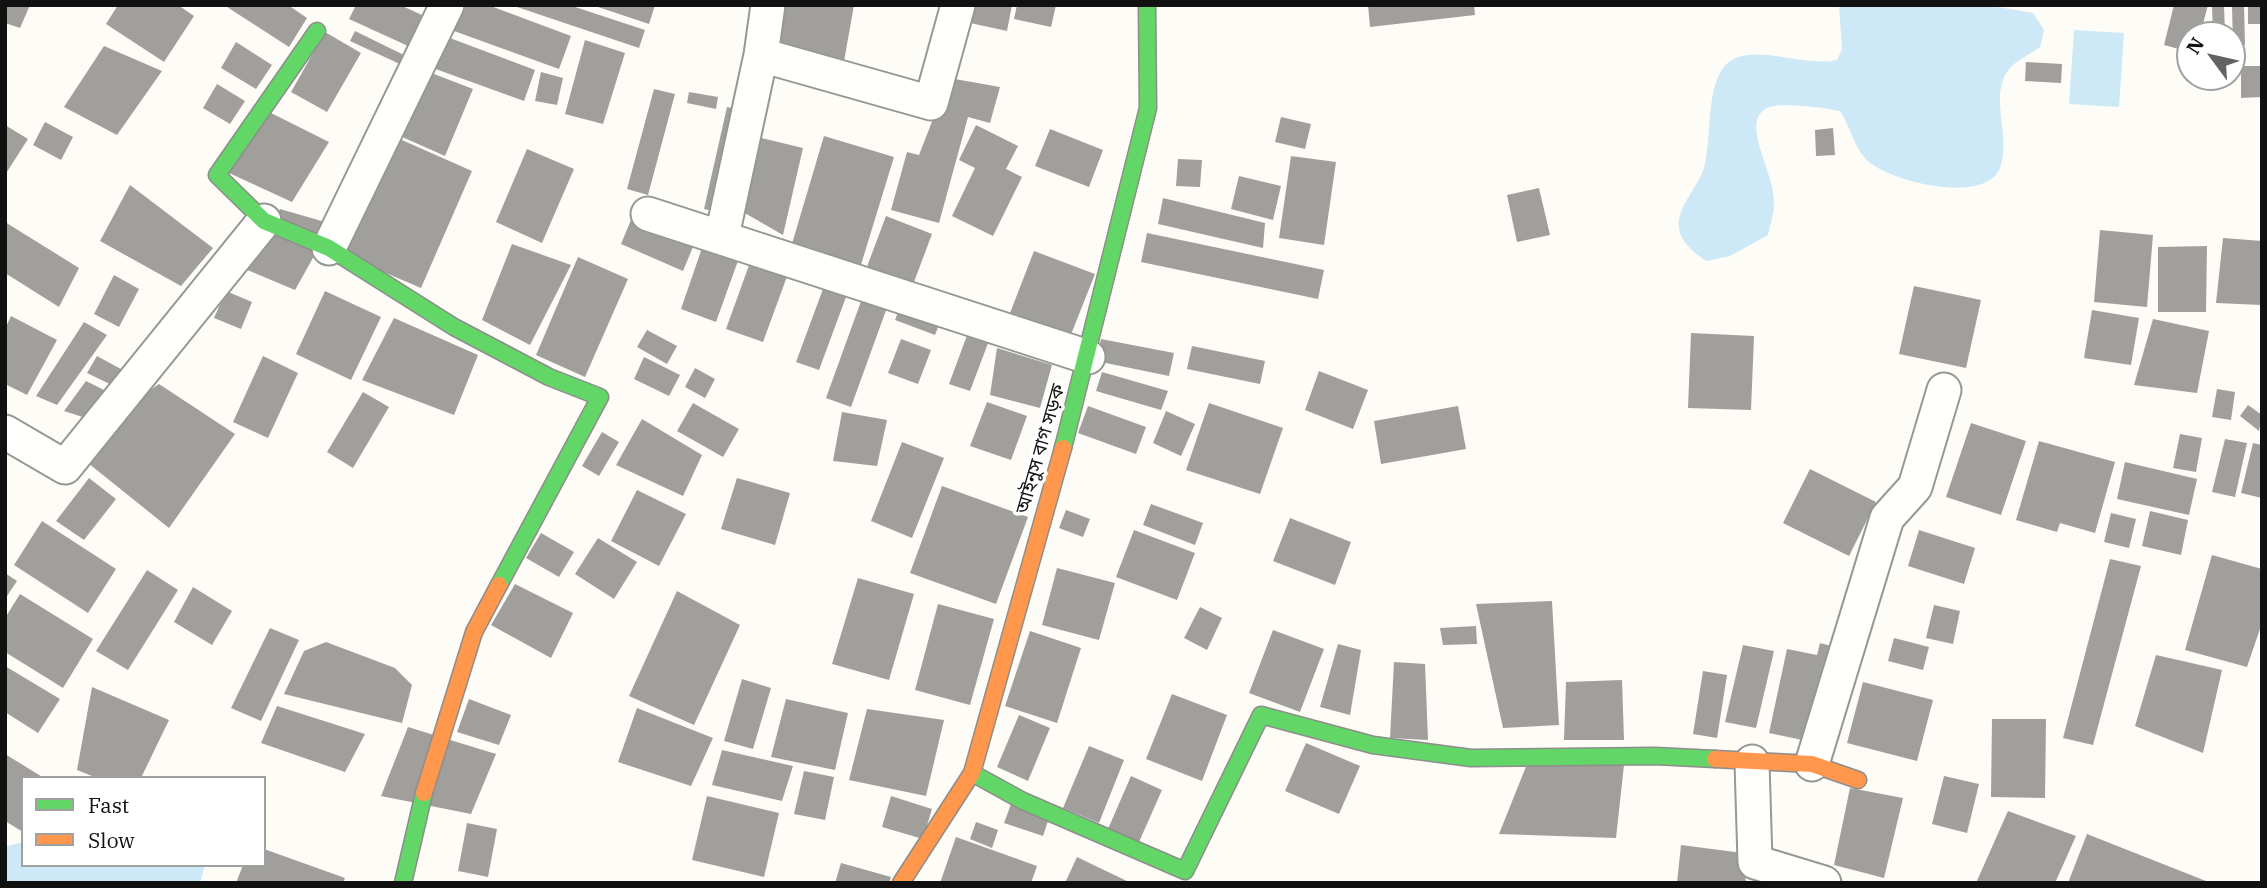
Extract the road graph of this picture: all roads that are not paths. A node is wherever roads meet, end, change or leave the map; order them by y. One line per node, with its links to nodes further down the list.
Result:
1 (447, 5): 10 (street)
2 (768, 5): 6 (street)
3 (958, 5): 6 (street)
4 (1147, 5): 11 (street, আইনুস বাগ সড়ক)
5 (317, 30): 8 (street)
6 (761, 55): 9 (street)
7 (648, 214): 9 (street)
8 (264, 221): 10 (street); 13 (street)
9 (722, 236): 11 (street)
10 (330, 248): 18 (street)
11 (1088, 357): 16 (street, আইনুস বাগ সড়ক)
12 (1944, 390): 15 (street)
13 (5, 432)
14 (1752, 762): 15 (street); 16 (street); 20 (street)
15 (1812, 764): 17 (street)
16 (972, 772): 19 (street, আইনুস বাগ সড়ক)
17 (1858, 780)
18 (403, 883)
19 (901, 883)
20 (1824, 883)

